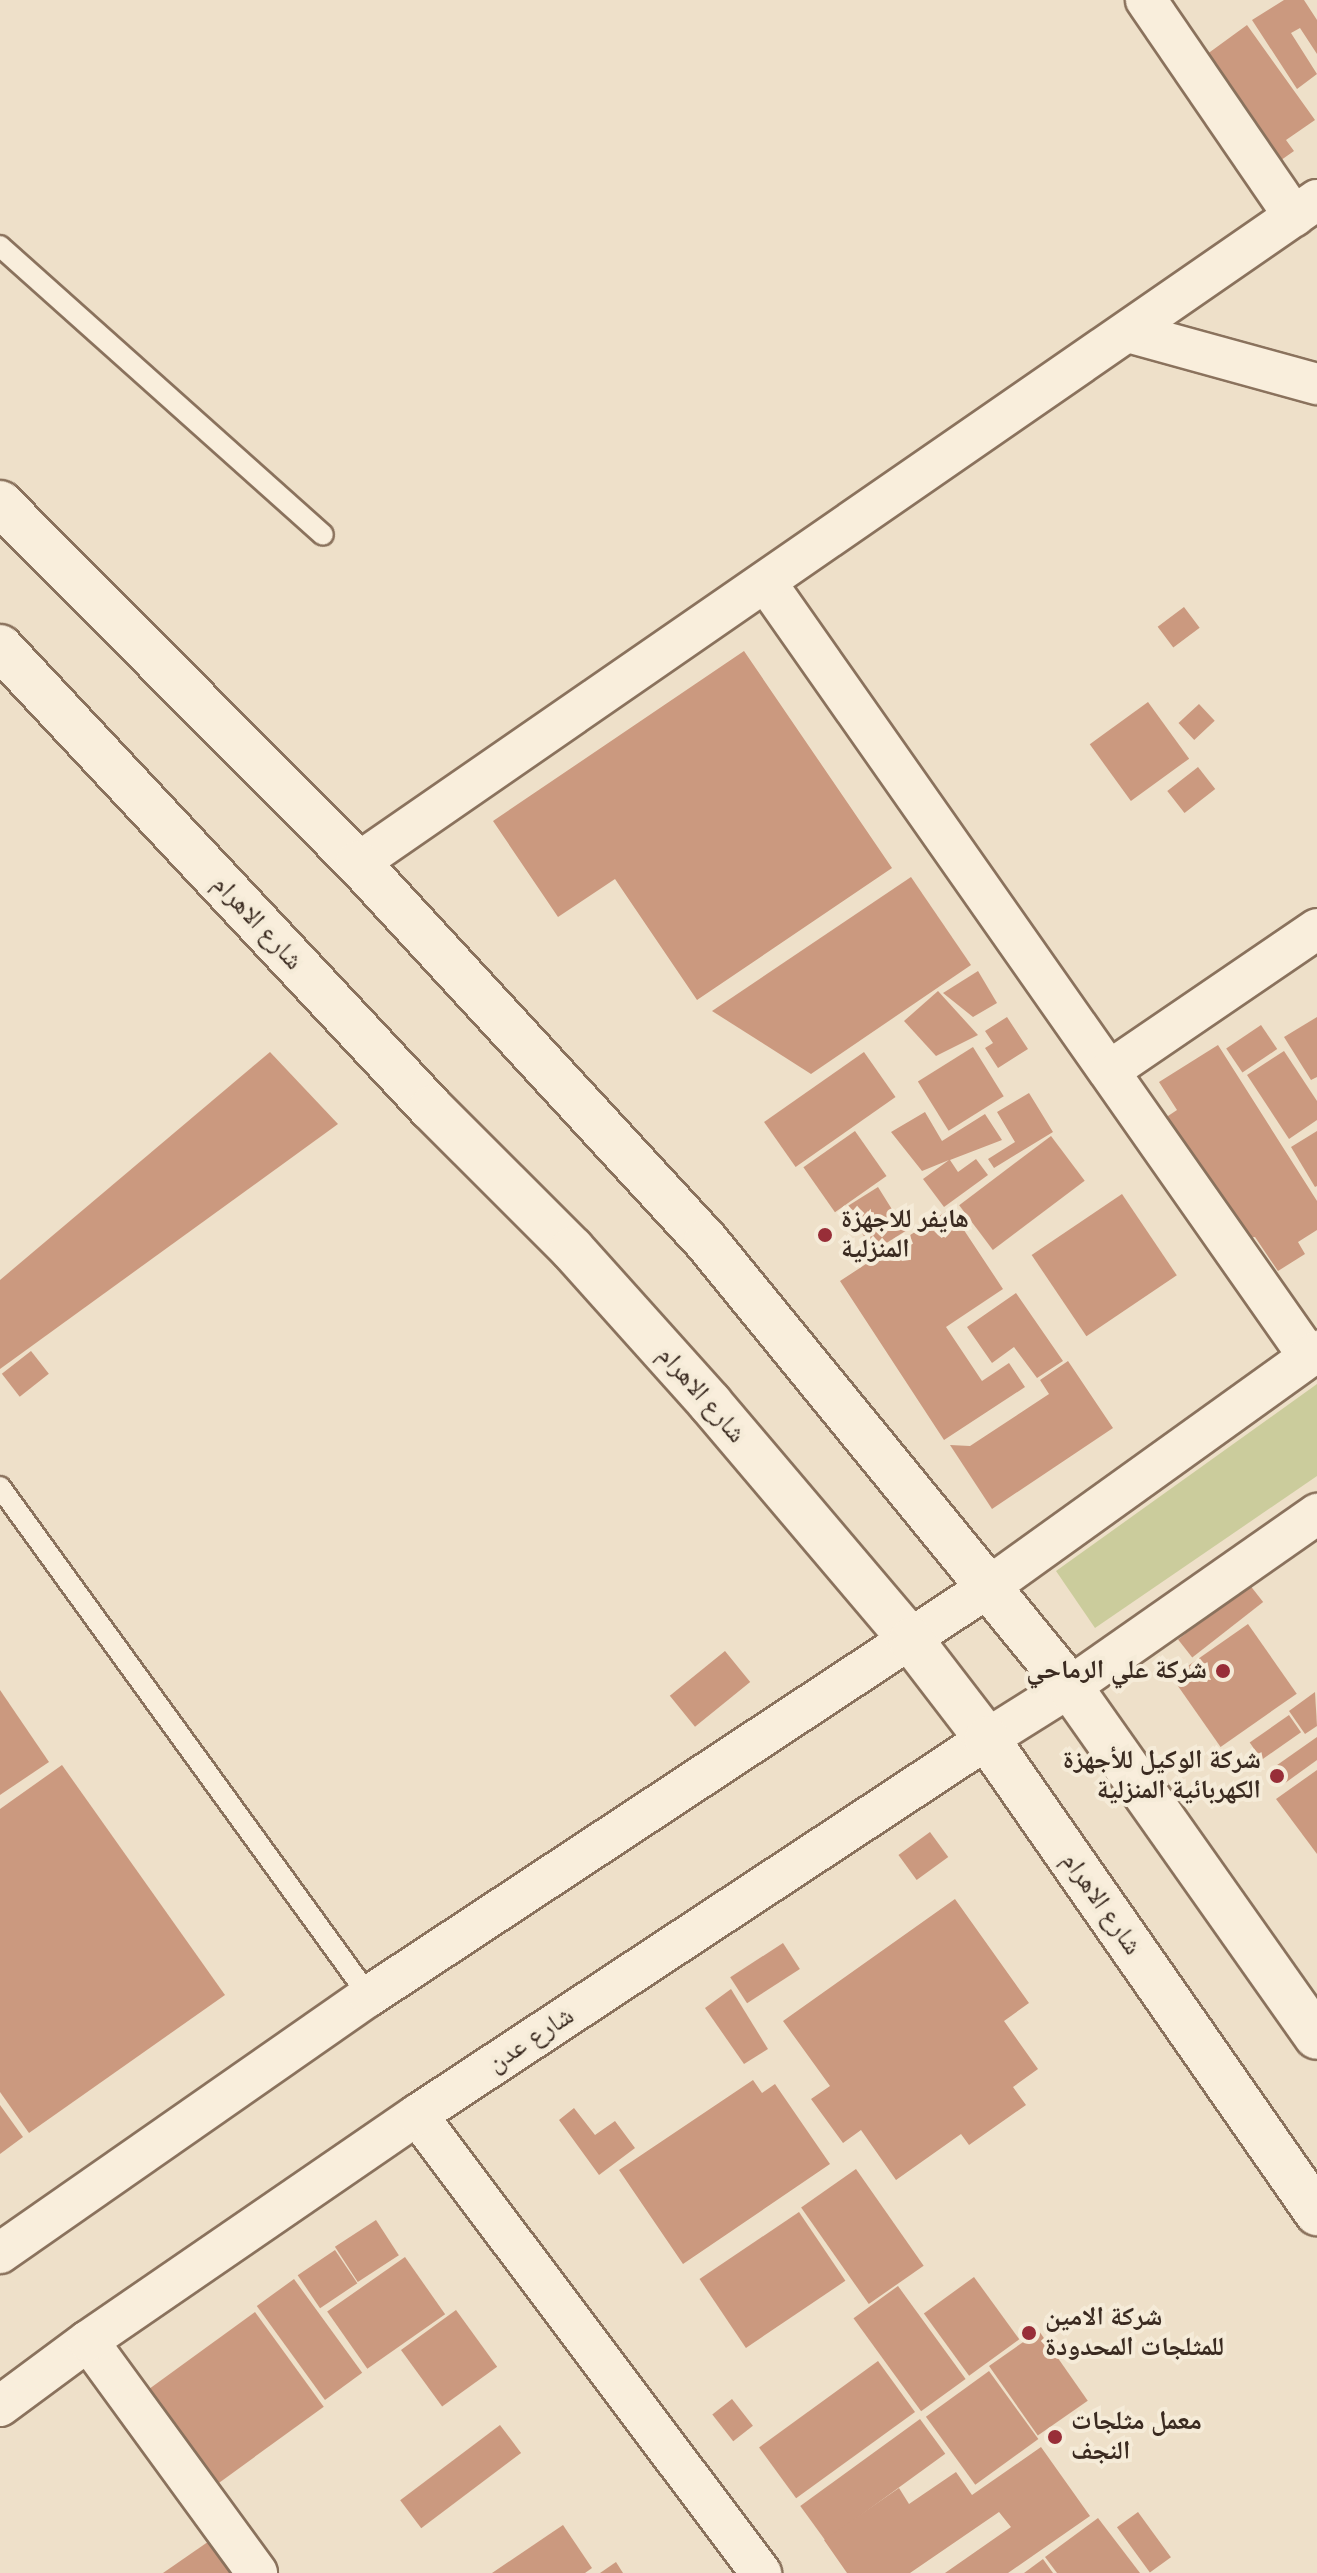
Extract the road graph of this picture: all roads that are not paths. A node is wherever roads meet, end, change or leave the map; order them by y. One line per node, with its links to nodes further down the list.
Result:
1 (1146, 0): 2 (street)
2 (1305, 208): 4 (street)
3 (0, 246): 7 (lane)
4 (1128, 332): 5 (street); 8 (street)
5 (1317, 384)
6 (1, 504): 10 (main road)
7 (323, 535)
8 (767, 584): 10 (street); 12 (street)
9 (0, 647): 17 (main road, شارع الاهرام)
10 (358, 863): 16 (main road)
11 (1317, 929): 12 (street)
12 (1109, 1071): 13 (street)
13 (1313, 1354): 16 (street)
14 (0, 1487): 20 (lane)
15 (1317, 1514): 18 (street, شارع عدن)
16 (990, 1586): 17 (street); 18 (main road)
17 (911, 1640): 19 (main road, شارع الاهرام); 20 (street)
18 (1070, 1687): 19 (street, شارع عدن); 21 (main road)
19 (987, 1739): 22 (street, شارع عدن); 23 (main road, شارع الاهرام)
20 (369, 1996): 24 (street)
21 (1317, 2037)
22 (417, 2115): 25 (street, شارع عدن); 28 (street)
23 (1317, 2213)
24 (0, 2253)
25 (88, 2341): 26 (street, شارع عدن); 27 (street)
26 (0, 2406)
27 (257, 2573)
28 (761, 2573)

